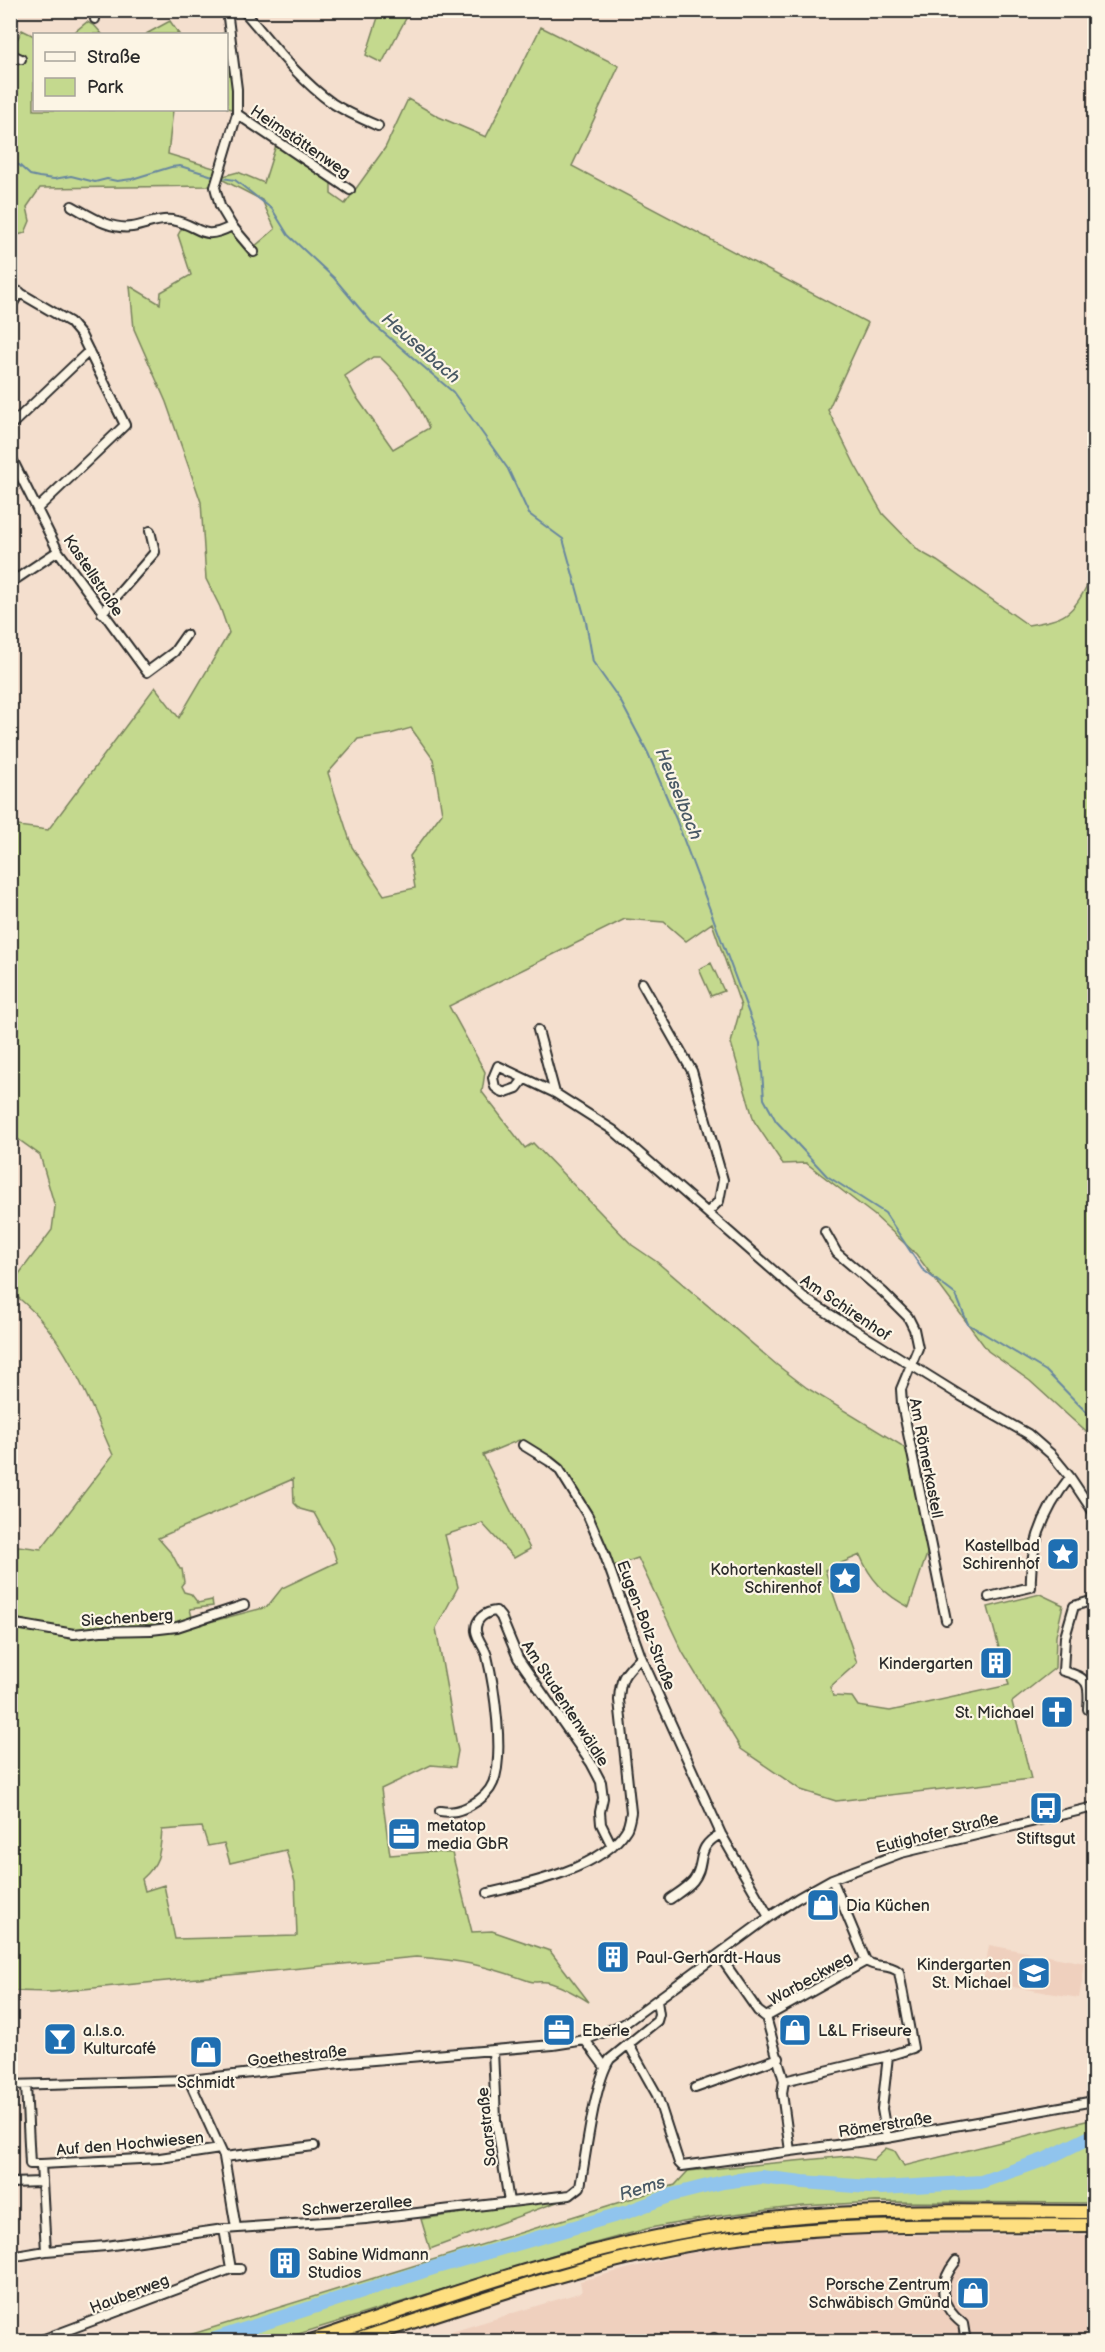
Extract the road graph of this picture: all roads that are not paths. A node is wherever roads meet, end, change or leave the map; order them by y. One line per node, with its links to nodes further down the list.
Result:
1 (227, 10): 5 (street)
2 (243, 10): 6 (street)
3 (10, 54): 4 (street)
4 (21, 59)
5 (237, 114): 7 (street, Heimstättenweg); 9 (street)
6 (378, 126)
7 (350, 190)
8 (72, 206): 9 (street)
9 (232, 226): 10 (street)
10 (254, 252)
11 (10, 287): 12 (street)
12 (20, 292): 13 (street); 14 (street)
13 (10, 308)
14 (88, 351): 15 (street); 17 (street)
15 (10, 426)
16 (10, 455): 17 (street, Kastellstraße)
17 (38, 508): 19 (street, Kastellstraße)
18 (150, 531): 21 (street)
19 (58, 551): 20 (street); 21 (street, Kastellstraße)
20 (10, 583)
21 (102, 613): 22 (street, Kastellstraße)
22 (186, 635)
23 (642, 982): 27 (street)
24 (538, 1030): 26 (street)
25 (523, 1080): 26 (street, Am Schirenhof)
26 (555, 1093): 27 (street, Am Schirenhof)
27 (708, 1212): 29 (street, Am Schirenhof)
28 (825, 1232): 29 (street, Am Römerkastell)
29 (912, 1366): 31 (street, Am Schirenhof); 36 (street, Am Römerkastell)
30 (523, 1445): 38 (street, Eugen-Bolz-Straße)
31 (1070, 1477): 32 (street, Am Schirenhof); 33 (street)
32 (1095, 1513)
33 (988, 1597)
34 (1095, 1600): 39 (street)
35 (244, 1605): 37 (street, Siechenberg)
36 (946, 1620)
37 (10, 1623)
38 (641, 1657): 42 (street, Eugen-Bolz-Straße); 43 (street)
39 (1088, 1708)
40 (1095, 1807): 44 (street, Eutighofer Straße)
41 (440, 1811): 43 (street, Am Studentenwäldle)
42 (721, 1834): 46 (street); 47 (street, Eugen-Bolz-Straße)
43 (612, 1846): 45 (street)
44 (832, 1879): 47 (street, Eutighofer Straße); 49 (street)
45 (488, 1893)
46 (670, 1899)
47 (769, 1917): 48 (street, Eutighofer Straße)
48 (719, 1955): 50 (street, Eutighofer Straße); 51 (street)
49 (866, 1961): 51 (street, Warbeckweg); 55 (street)
50 (657, 2001): 52 (street, Eutighofer Straße); 53 (street)
51 (766, 2017): 56 (street)
52 (585, 2040): 54 (street, Goethestraße); 57 (street)
53 (629, 2044): 57 (street); 67 (street, Römerstraße)
54 (493, 2049): 58 (street, Goethestraße); 72 (street, Saarstraße)
55 (888, 2056): 59 (street); 64 (street)
56 (779, 2058): 59 (street); 62 (street)
57 (605, 2067): 72 (street, Schwerzerallee)
58 (189, 2080): 61 (street, Goethestraße); 66 (street)
59 (784, 2081): 67 (street)
60 (10, 2085): 61 (street, Goethestraße)
61 (27, 2085): 69 (street)
62 (695, 2088)
63 (1095, 2101): 64 (street, Römerstraße)
64 (887, 2138): 67 (street, Römerstraße)
65 (314, 2146): 68 (street)
66 (220, 2149): 68 (street); 69 (street, Auf den Hochwiesen)
67 (790, 2151)
68 (224, 2157): 75 (street)
69 (41, 2164): 70 (street)
70 (42, 2182): 71 (street); 77 (street)
71 (10, 2183)
72 (508, 2202): 75 (street, Schwerzerallee)
73 (1095, 2212): 83 (highway)
74 (1095, 2225): 82 (highway)
75 (236, 2228): 76 (street, Schwerzerallee)
76 (224, 2229): 77 (street, Schwerzerallee); 80 (street)
77 (46, 2251): 78 (street, Schwerzerallee)
78 (10, 2257)
79 (956, 2261): 86 (street)
80 (231, 2268): 81 (street, Hauberweg); 84 (street, Hauberweg)
81 (240, 2269)
82 (361, 2339): 85 (highway)
83 (314, 2340)
84 (36, 2342)
85 (350, 2342)
86 (966, 2342)

